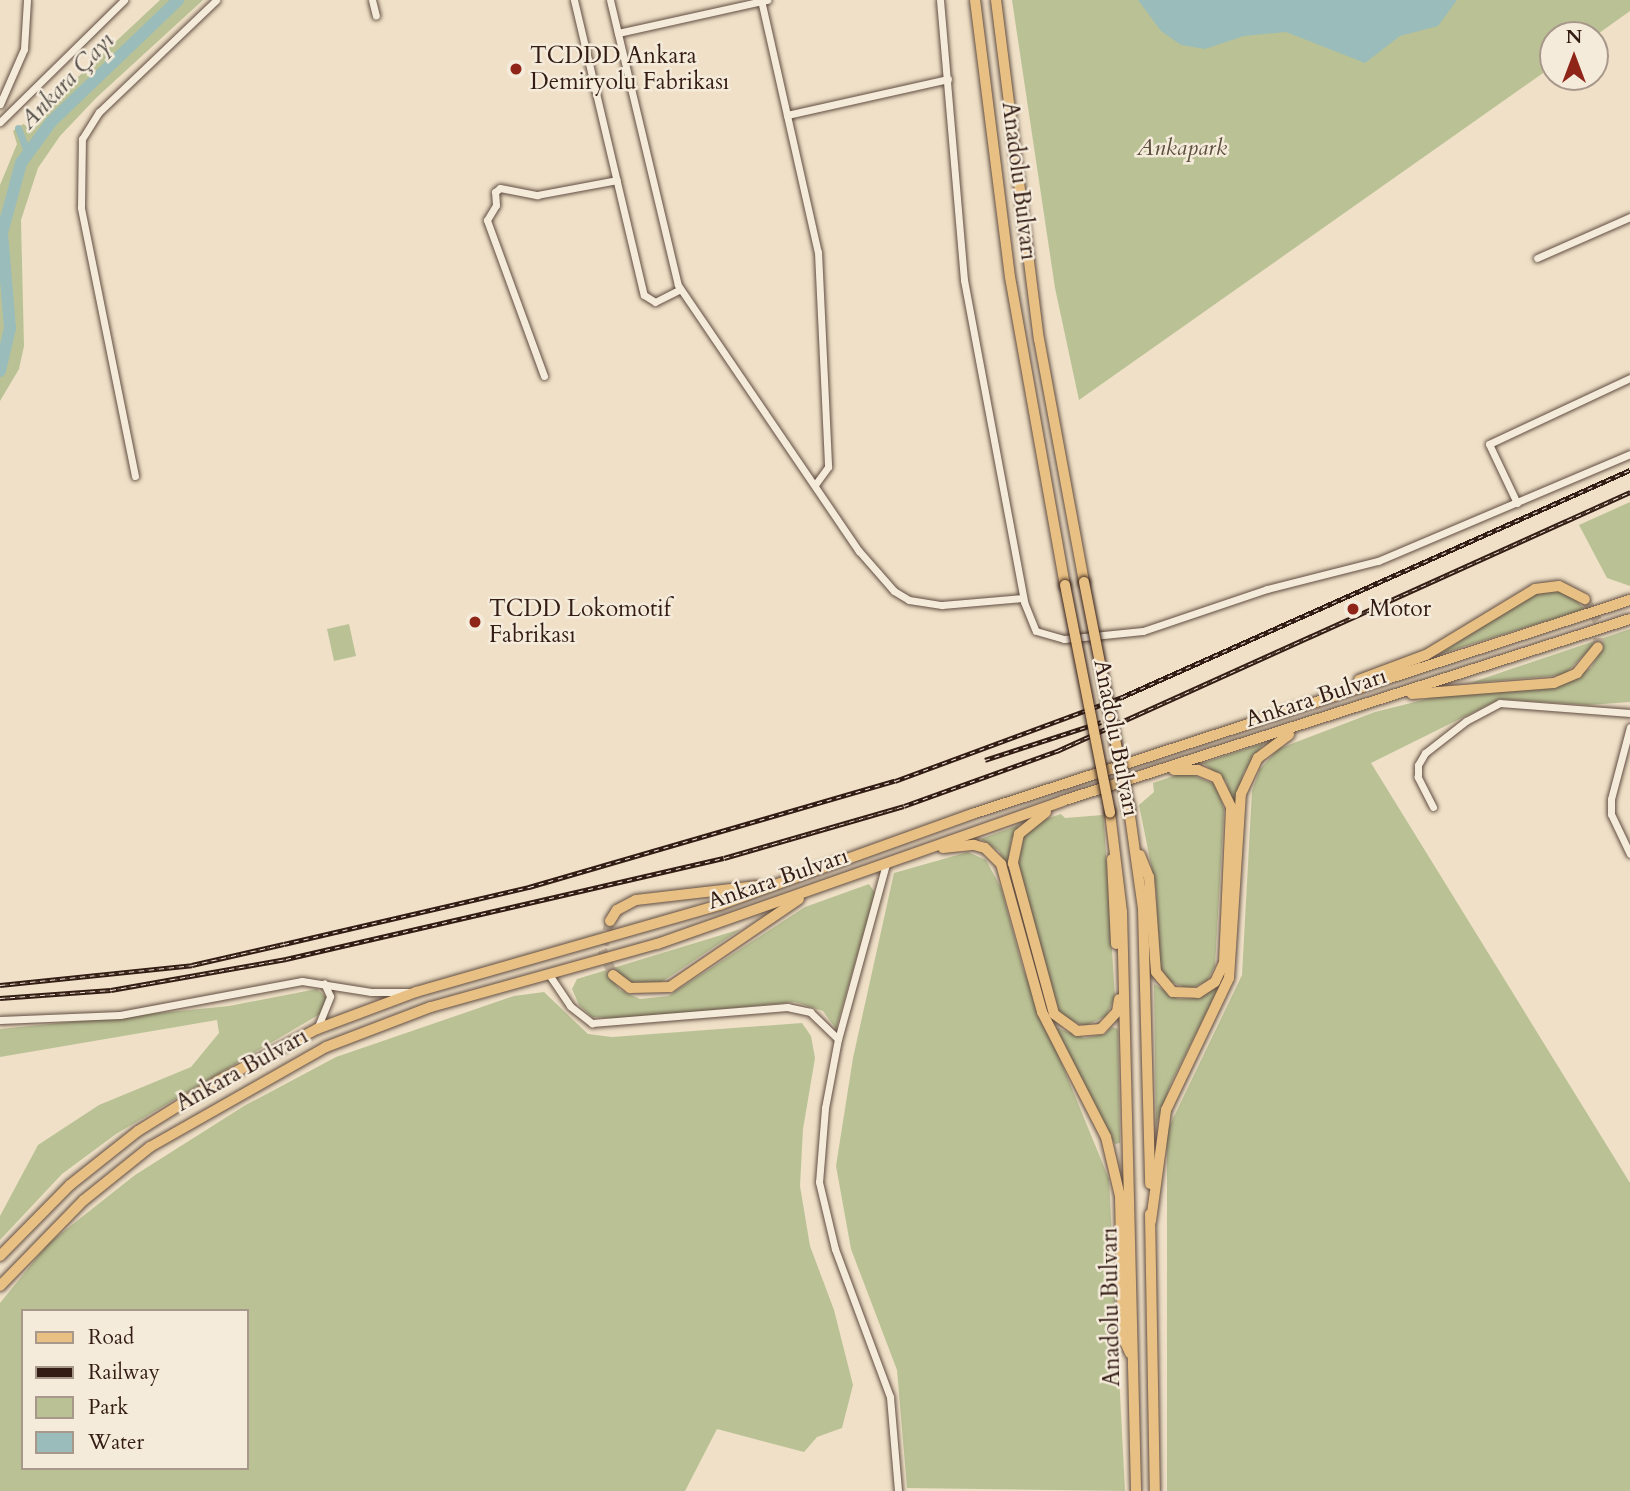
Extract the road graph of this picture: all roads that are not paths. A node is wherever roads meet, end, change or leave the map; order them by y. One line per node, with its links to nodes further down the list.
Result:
1 (27, 0): 14 (street)
2 (124, 0): 16 (street)
3 (216, 0): 24 (street)
4 (372, 0): 11 (street)
5 (574, 0): 17 (street)
6 (610, 0): 12 (street)
7 (763, 0): 12 (street); 15 (street)
8 (940, 0): 13 (street)
9 (975, 0): 39 (main road, Anadolu Bulvarı, bridge)
10 (996, 0): 40 (main road, Anadolu Bulvarı, bridge)
11 (376, 16)
12 (618, 33): 20 (street)
13 (948, 79): 15 (street); 27 (street)
14 (0, 104)
15 (787, 115): 25 (street)
16 (0, 122)
17 (617, 180): 20 (street); 21 (street)
18 (1630, 217): 19 (street)
19 (1537, 258)
20 (680, 289): 25 (street)
21 (544, 376)
22 (1630, 378): 26 (street)
23 (1630, 454): 26 (street)
24 (135, 476)
25 (815, 485): 27 (street)
26 (1517, 503): 27 (street)
27 (1023, 598)
28 (1585, 599): 33 (main road)
29 (1630, 600): 33 (main road, Ankara Bulvarı)
30 (1630, 619): 32 (main road, Ankara Bulvarı)
31 (1598, 647): 32 (main road)
32 (1372, 701): 36 (main road, Ankara Bulvarı); 54 (main road)
33 (1283, 711): 44 (main road, Ankara Bulvarı)
34 (1630, 713): 38 (street)
35 (1629, 731): 42 (street)
36 (1157, 771): 37 (main road, Ankara Bulvarı); 40 (main road)
37 (1062, 802): 39 (main road); 41 (main road, Ankara Bulvarı)
38 (1433, 807)
39 (1114, 839): 57 (main road, Anadolu Bulvarı)
40 (1134, 840): 54 (main road, Anadolu Bulvarı)
41 (926, 850): 43 (main road, Ankara Bulvarı); 57 (main road)
42 (1630, 854)
43 (886, 864): 45 (main road, Ankara Bulvarı); 53 (street)
44 (820, 869): 46 (main road); 50 (main road, Ankara Bulvarı)
45 (813, 889): 47 (main road); 48 (main road, Ankara Bulvarı)
46 (610, 921)
47 (613, 975)
48 (550, 976): 53 (street); 56 (main road, Ankara Bulvarı)
49 (324, 983): 50 (street); 51 (street); 52 (street)
50 (416, 992): 52 (main road, Ankara Bulvarı)
51 (0, 1020)
52 (317, 1029): 55 (main road, Ankara Bulvarı)
53 (838, 1039): 58 (street)
54 (1151, 1220): 60 (main road, Anadolu Bulvarı)
55 (0, 1256)
56 (0, 1286)
57 (1133, 1359): 59 (main road, Anadolu Bulvarı)
58 (898, 1491)
59 (1136, 1491)
60 (1155, 1491)

